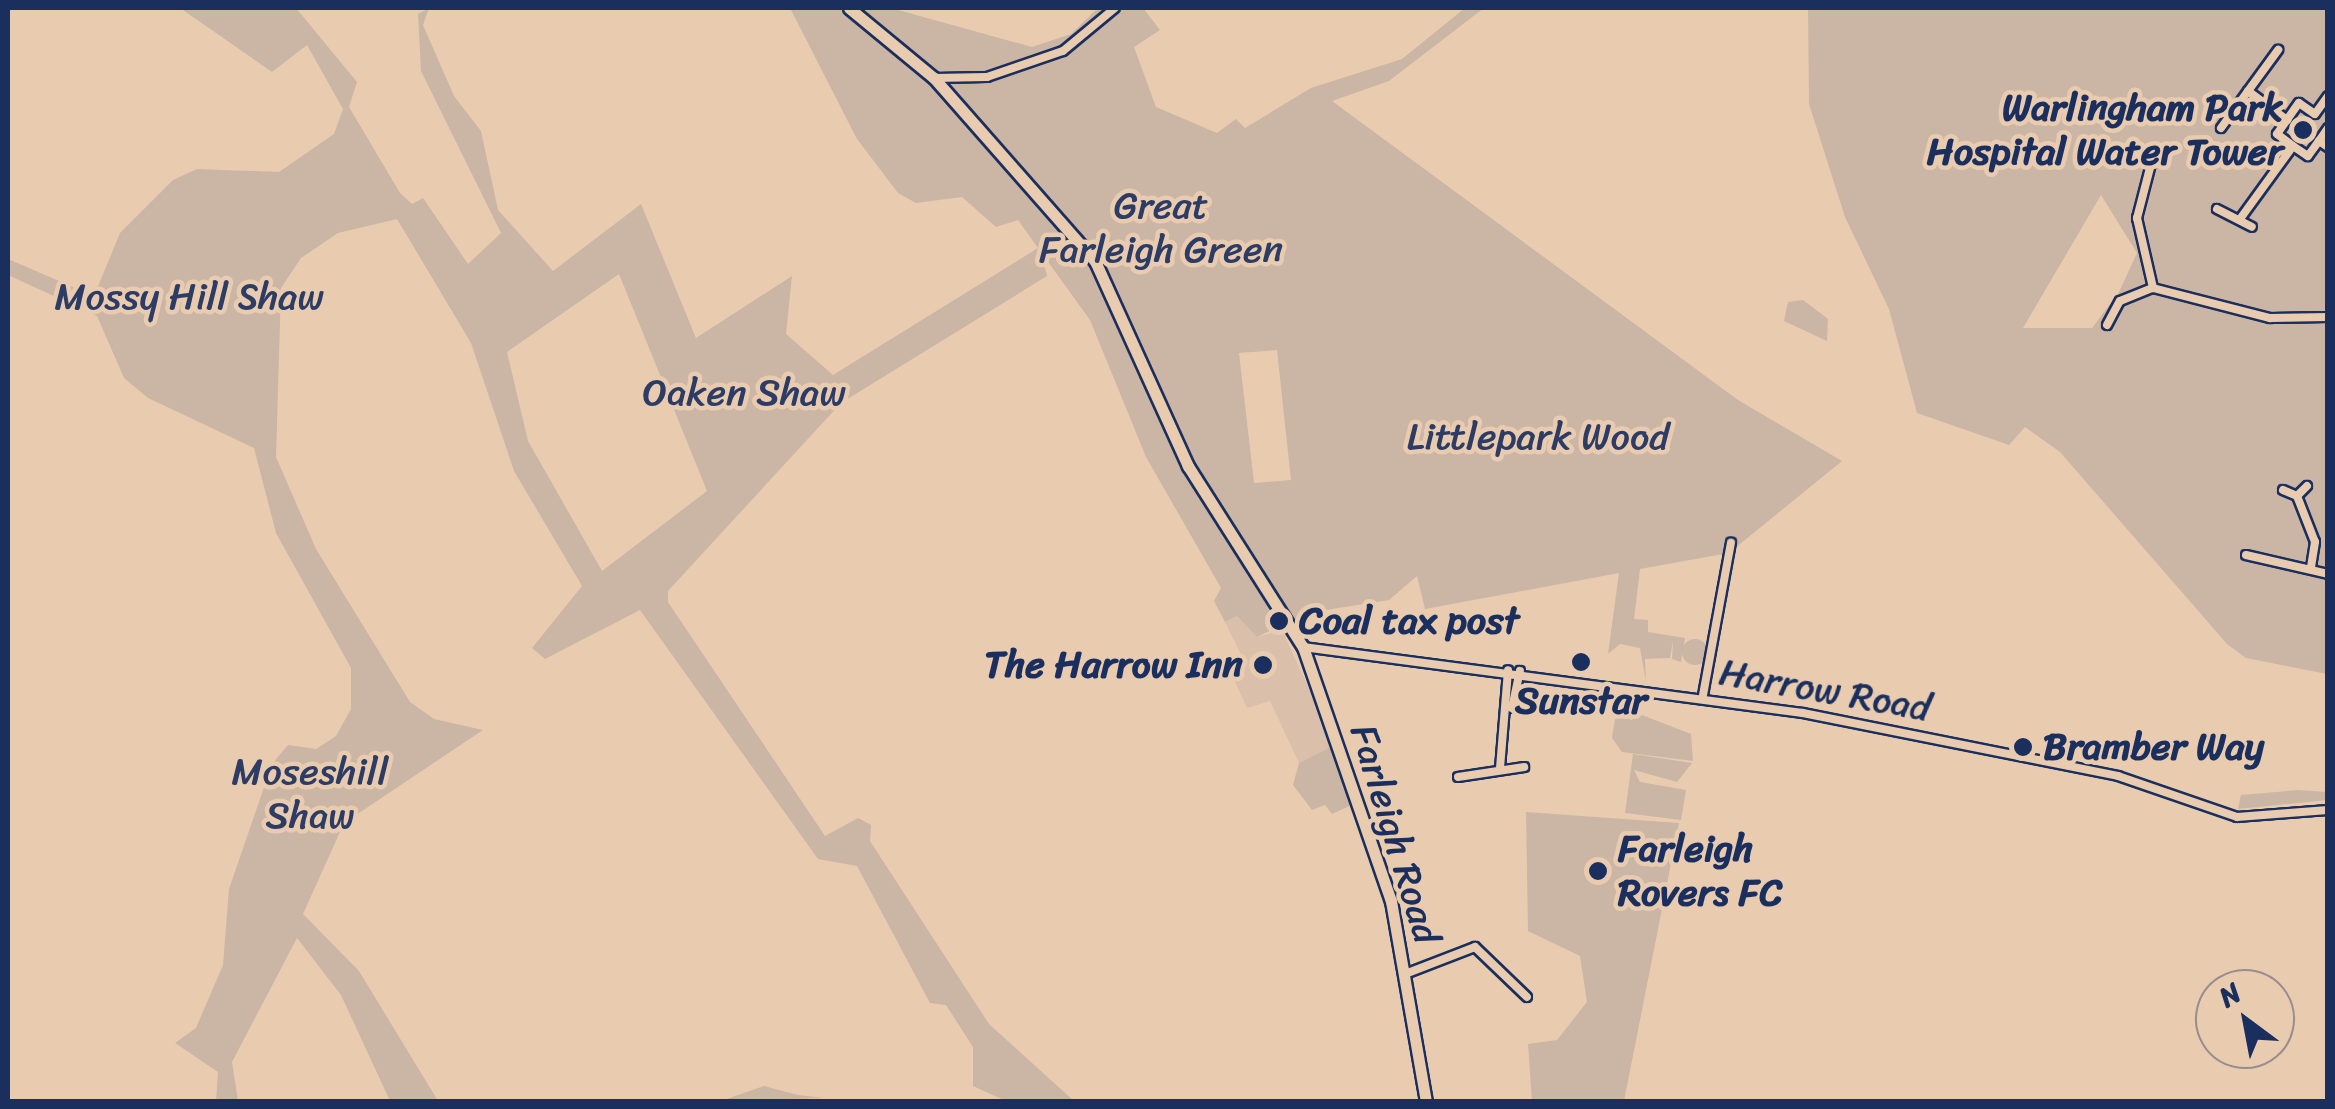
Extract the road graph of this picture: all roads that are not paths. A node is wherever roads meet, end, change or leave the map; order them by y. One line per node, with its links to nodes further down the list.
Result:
1 (849, 8): 4 (street, Farleigh Road)
2 (1114, 8): 5 (street)
3 (2278, 50): 6 (street)
4 (934, 78): 5 (street); 8 (street, Farleigh Road)
5 (960, 79): 8 (street)
6 (2248, 92): 10 (street); 12 (street)
7 (2328, 96): 9 (street)
8 (956, 100): 30 (street, Farleigh Road)
9 (2315, 114): 10 (street); 11 (street)
10 (2287, 120): 14 (street)
11 (2328, 125): 13 (street)
12 (2221, 128)
13 (2319, 140): 14 (street); 15 (street)
14 (2292, 146): 18 (street)
15 (2328, 147)
16 (2151, 164): 20 (street)
17 (2218, 209): 18 (street)
18 (2240, 219): 19 (street)
19 (2252, 227)
20 (2153, 288): 21 (street); 22 (street)
21 (2328, 317)
22 (2107, 325)
23 (2307, 486): 25 (street)
24 (2283, 490): 25 (street)
25 (2297, 496): 28 (street)
26 (1731, 542): 33 (street)
27 (2246, 555): 28 (street)
28 (2311, 567): 29 (street)
29 (2328, 574)
30 (1303, 647): 31 (street, Harrow Road); 39 (street, Farleigh Road)
31 (1508, 670): 32 (street, Harrow Road); 34 (street)
32 (1520, 671): 33 (street, Harrow Road); 34 (street)
33 (1703, 695): 38 (street, Harrow Road)
34 (1509, 722): 36 (street)
35 (1524, 767): 36 (street)
36 (1500, 768): 37 (street)
37 (1458, 777)
38 (2328, 810)
39 (1406, 974): 40 (street); 41 (street, Farleigh Road)
40 (1527, 997)
41 (1426, 1102)

